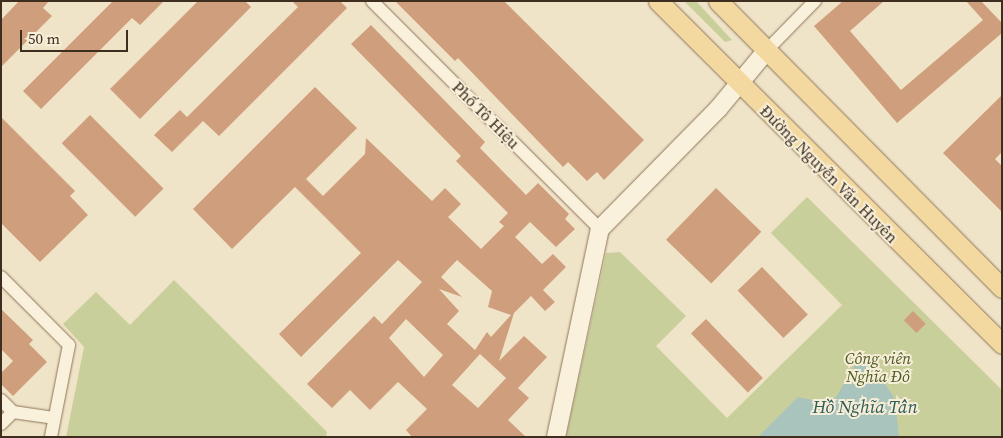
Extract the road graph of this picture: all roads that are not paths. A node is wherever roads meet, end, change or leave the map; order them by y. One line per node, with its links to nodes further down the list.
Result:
1 (372, 1): 7 (street, Phố Tô Hiệu)
2 (658, 1): 6 (main road, Đường Nguyễn Văn Huyên)
3 (718, 1): 5 (main road)
4 (815, 1): 5 (street)
5 (767, 50): 6 (street); 9 (main road)
6 (739, 84): 7 (street); 10 (main road, Đường Nguyễn Văn Huyên)
7 (600, 228): 16 (street)
8 (1, 277): 13 (street)
9 (1002, 288)
10 (1002, 344)
11 (1, 400): 12 (street)
12 (13, 412): 13 (street); 14 (street)
13 (54, 418): 15 (street)
14 (1, 424)
15 (51, 437)
16 (556, 437)

